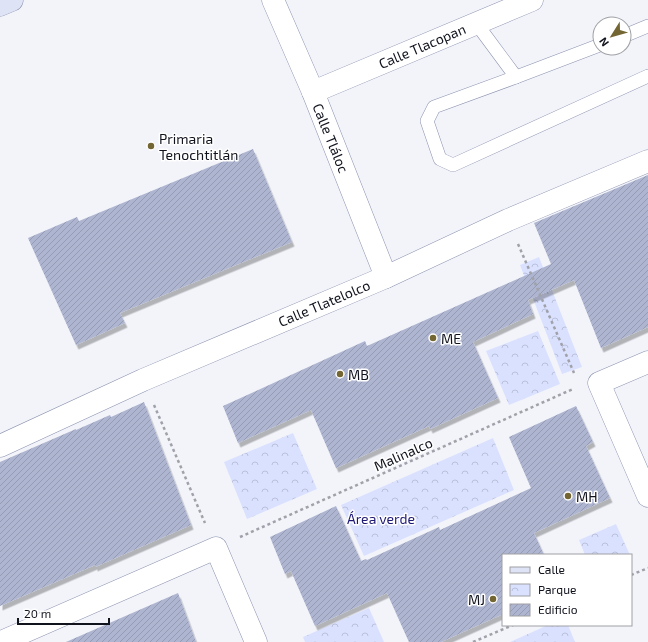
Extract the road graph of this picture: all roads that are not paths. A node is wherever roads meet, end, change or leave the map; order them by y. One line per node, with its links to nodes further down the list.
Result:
1 (12, 0): 4 (street)
2 (272, 0): 11 (street, Calle Tláloc)
3 (532, 0): 5 (street, Calle Tlacopan)
4 (0, 5)
5 (476, 23): 10 (lane); 11 (street, Calle Tlacopan)
6 (648, 26): 7 (lane)
7 (632, 33)
8 (592, 48): 10 (lane)
9 (648, 76): 10 (lane)
10 (516, 77)
11 (313, 92): 13 (street, Calle Tláloc)
12 (648, 161): 13 (street, Calle Tlatelolco)
13 (386, 277): 15 (street, Calle Tlatelolco)
14 (648, 362): 16 (street)
15 (0, 446)
16 (648, 496)
17 (0, 642): 18 (street)
18 (256, 642)

